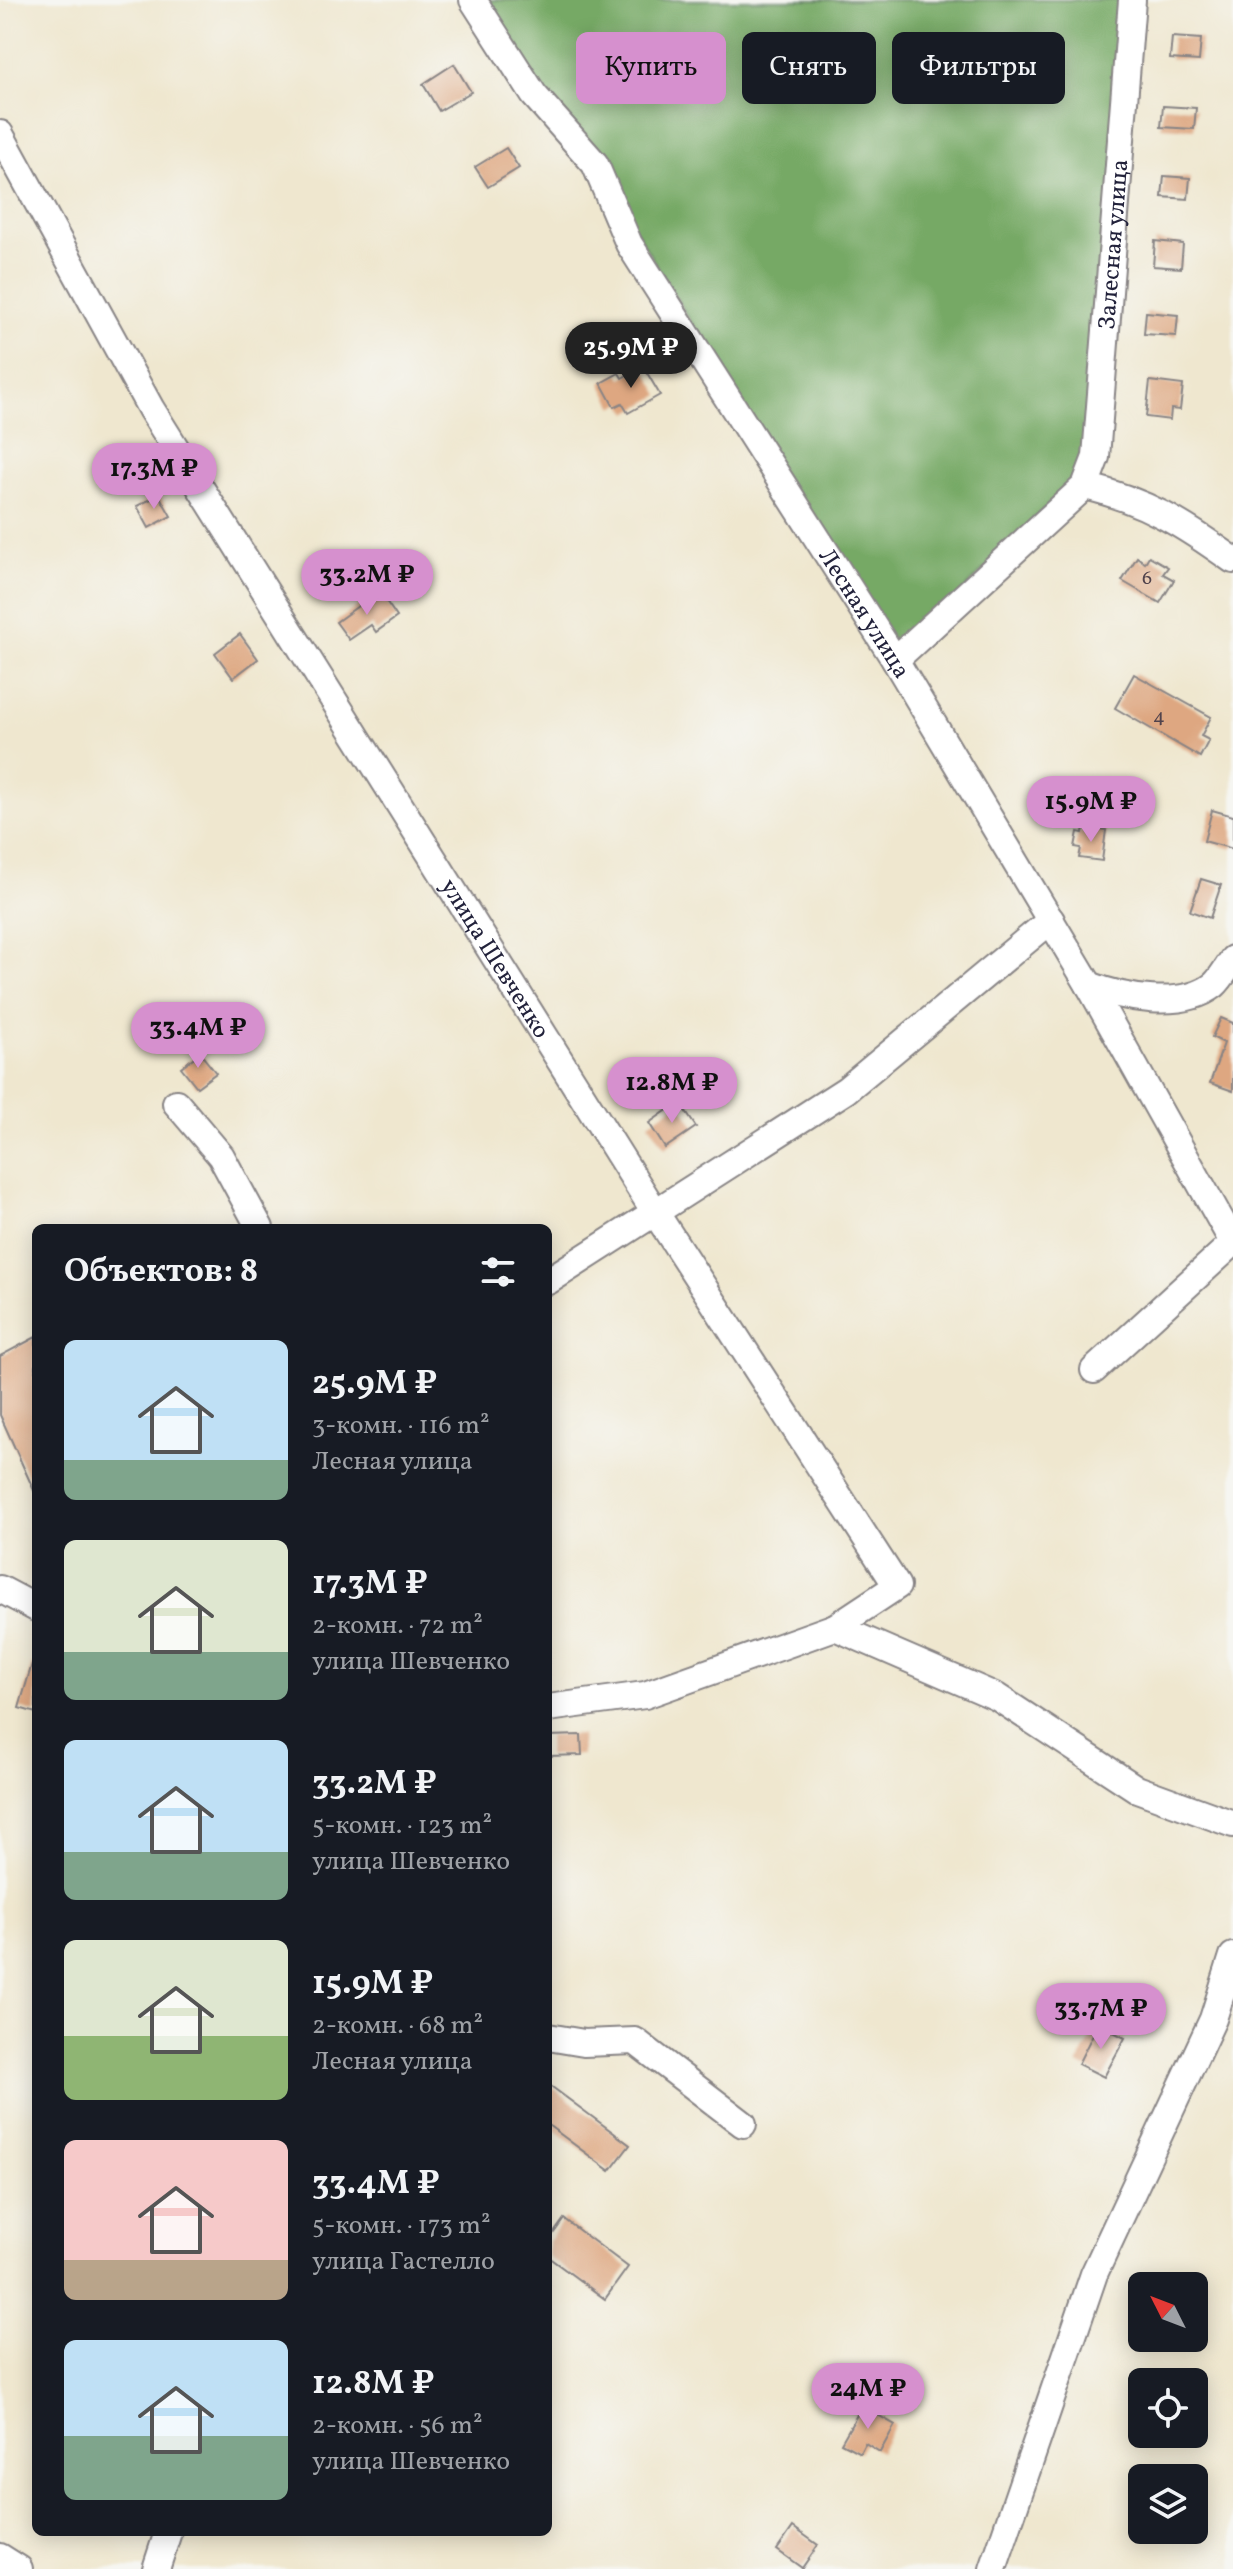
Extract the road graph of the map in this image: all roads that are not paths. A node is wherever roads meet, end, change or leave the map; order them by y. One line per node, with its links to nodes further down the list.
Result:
1 (473, 0): 6 (street, Лесная улица)
2 (1132, 0): 4 (street, Залесная улица)
3 (0, 134): 11 (street, улица Шевченко)
4 (1085, 486): 5 (street); 6 (street)
5 (1233, 560)
6 (895, 660): 7 (street, Лесная улица)
7 (1051, 920): 9 (street, Лесная улица); 11 (street)
8 (1233, 959): 9 (street)
9 (1089, 985): 13 (street, Лесная улица)
10 (176, 1103): 12 (street)
11 (655, 1212): 14 (street); 18 (street, улица Шевченко)
12 (258, 1224)
13 (1233, 1242): 15 (street)
14 (552, 1278)
15 (1094, 1370)
16 (0, 1589): 17 (street)
17 (32, 1606)
18 (835, 1627): 19 (street); 20 (street)
19 (552, 1707)
20 (1233, 1824)
21 (1233, 1956): 28 (street)
22 (552, 2038): 23 (street)
23 (743, 2124)
24 (167, 2536): 27 (street)
25 (0, 2557): 26 (street)
26 (19, 2569)
27 (156, 2569)
28 (993, 2569)

